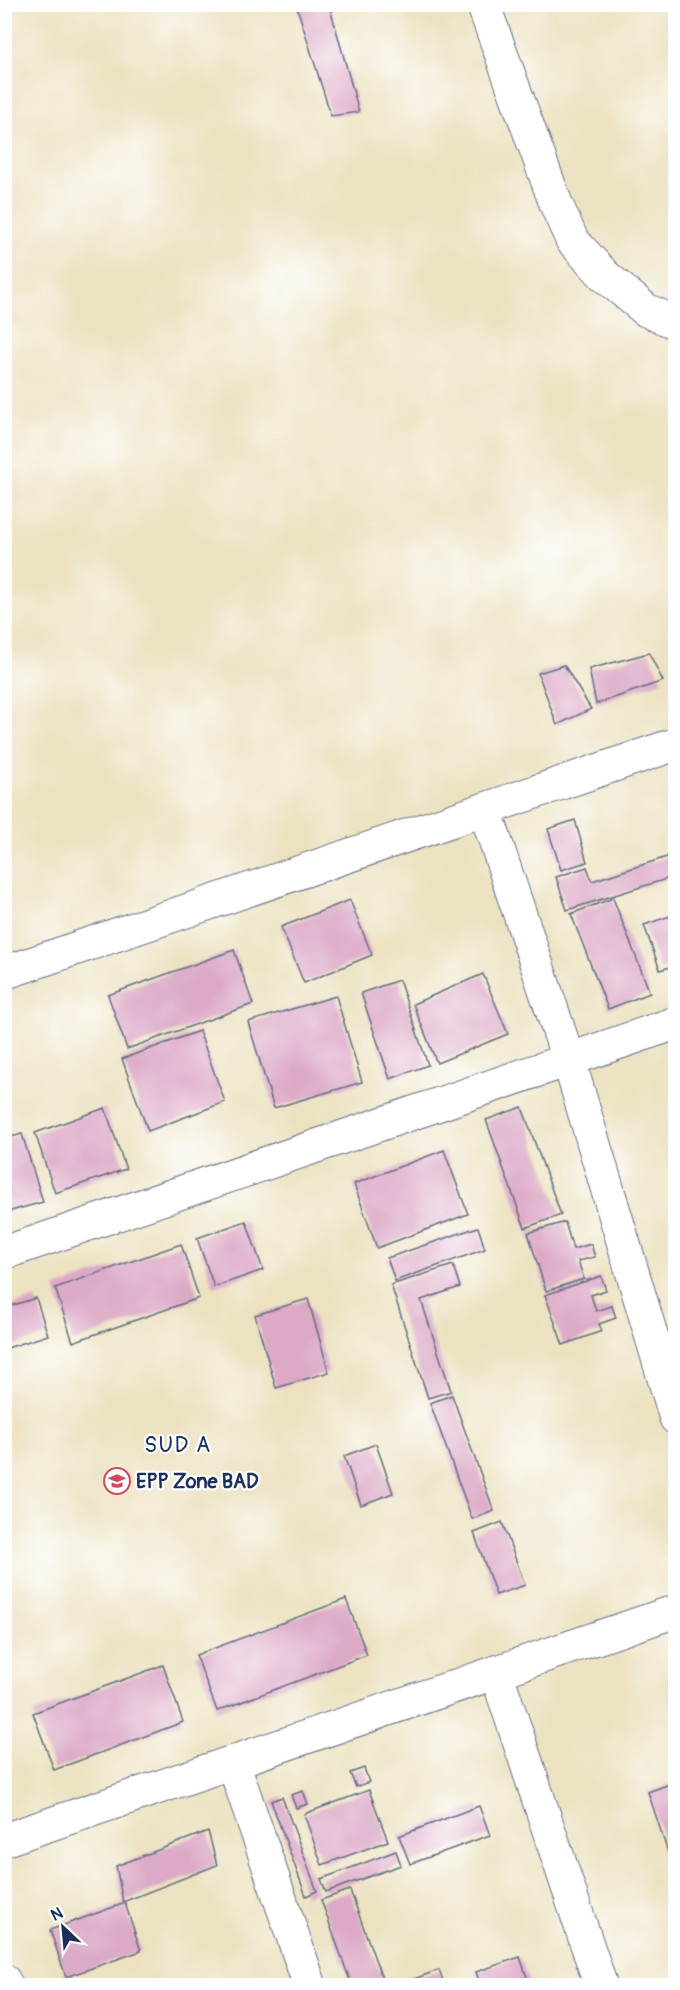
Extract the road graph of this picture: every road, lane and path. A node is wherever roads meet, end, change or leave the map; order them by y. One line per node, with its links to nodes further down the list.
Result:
1 (483, 4): 2 (street)
2 (675, 324)
3 (675, 744): 4 (street)
4 (485, 810): 5 (street); 7 (street)
5 (4, 973)
6 (675, 1023): 7 (street)
7 (569, 1061): 8 (street); 9 (street)
8 (4, 1252)
9 (675, 1418)
10 (675, 1611): 11 (street)
11 (496, 1672): 12 (street); 17 (street)
12 (234, 1762): 13 (street); 16 (street)
13 (4, 1840)
14 (4, 1981): 15 (street)
15 (6, 1986)
16 (310, 1986)
17 (601, 1986)

